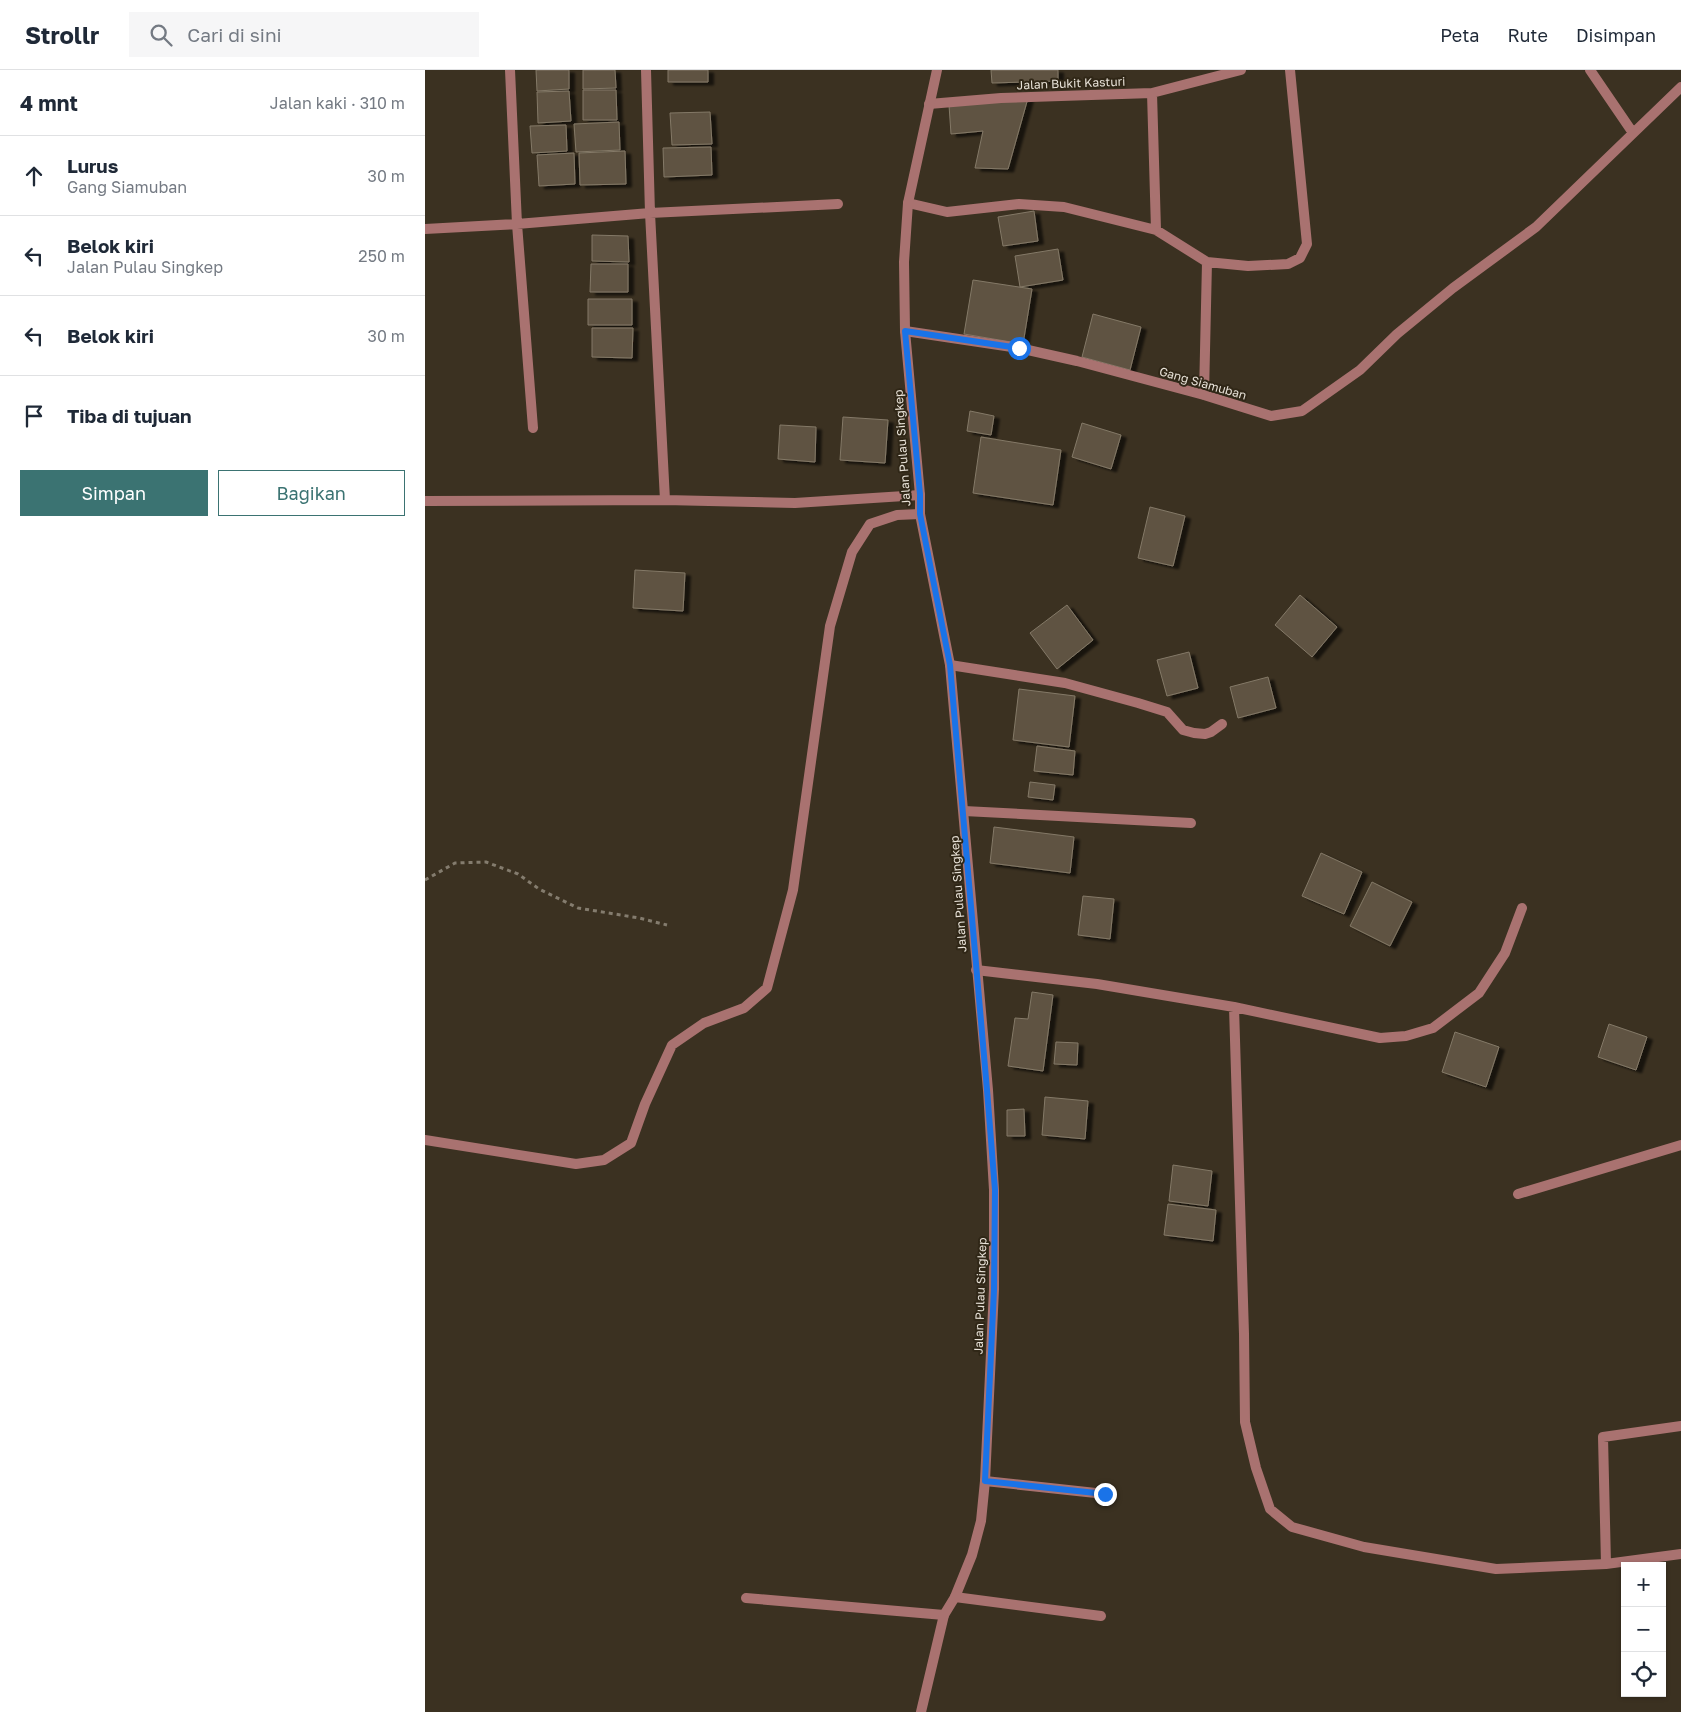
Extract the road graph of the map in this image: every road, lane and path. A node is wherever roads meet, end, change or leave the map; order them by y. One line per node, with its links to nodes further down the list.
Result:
1 (511, 70): 14 (street)
2 (647, 70): 13 (street)
3 (937, 70): 9 (street, Jalan Pulau Singkep)
4 (1241, 70): 8 (street, Jalan Bukit Kasturi)
5 (1290, 70): 17 (street)
6 (1590, 70): 10 (street)
7 (1681, 87): 10 (street, Gang Siamuban)
8 (1153, 94): 9 (street, Jalan Bukit Kasturi); 16 (street)
9 (929, 104): 11 (street, Jalan Pulau Singkep)
10 (1633, 133): 19 (street, Gang Siamuban)
11 (908, 203): 16 (street); 18 (street, Jalan Pulau Singkep)
12 (838, 204): 13 (street)
13 (650, 213): 14 (street); 22 (street)
14 (517, 224): 15 (street); 20 (street)
15 (425, 229)
16 (1156, 230): 17 (street)
17 (1207, 262): 19 (street)
18 (905, 331): 19 (street, Gang Siamuban); 21 (street, Jalan Pulau Singkep)
19 (1204, 395)
20 (533, 428)
21 (920, 494): 22 (street); 24 (street, Jalan Pulau Singkep)
22 (665, 500): 23 (street)
23 (425, 501)
24 (920, 514): 25 (street, Jalan Pulau Singkep); 34 (street)
25 (950, 665): 26 (street); 27 (street, Jalan Pulau Singkep)
26 (1222, 724)
27 (964, 811): 28 (street); 32 (street, Jalan Pulau Singkep)
28 (1191, 823)
29 (425, 880): 31 (path)
30 (1522, 908): 33 (street)
31 (667, 925)
32 (976, 970): 33 (street); 38 (street, Jalan Pulau Singkep)
33 (1234, 1007): 41 (street)
34 (425, 1140)
35 (1681, 1145): 36 (street)
36 (1518, 1194)
37 (1681, 1426): 41 (street)
38 (985, 1481): 39 (street); 42 (street, Jalan Pulau Singkep)
39 (1105, 1494)
40 (1681, 1554): 41 (street)
41 (1607, 1564)
42 (955, 1597): 44 (street, Jalan Pulau Singkep); 45 (street)
43 (746, 1598): 44 (street)
44 (944, 1615): 46 (street, Jalan Pulau Singkep)
45 (1101, 1616)
46 (921, 1712)

